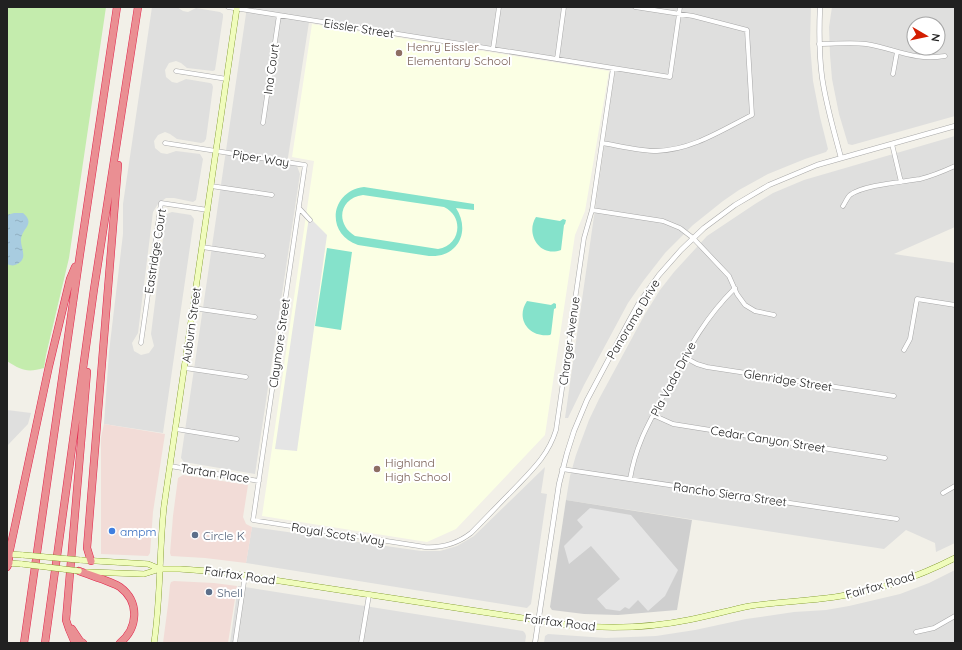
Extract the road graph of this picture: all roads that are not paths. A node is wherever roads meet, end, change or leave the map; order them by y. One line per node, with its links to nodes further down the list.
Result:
1 (117, 7): 43 (highway)
2 (138, 7): 19 (highway)
3 (228, 7): 9 (street, Eissler Street)
4 (499, 7): 13 (street)
5 (564, 7): 18 (street)
6 (635, 7): 10 (street)
7 (680, 7): 10 (street)
8 (820, 7): 12 (street)
9 (237, 8): 11 (street, Eissler Street); 23 (main road, Auburn Street)
10 (679, 14): 20 (street, Eissler Street); 27 (street)
11 (279, 15): 13 (street, Eissler Street); 24 (street, Ina Court)
12 (819, 44): 14 (street); 30 (street)
13 (493, 49): 18 (street, Eissler Street)
14 (897, 52): 15 (street); 22 (street)
15 (906, 54)
16 (915, 56): 17 (street)
17 (946, 56)
18 (557, 59): 20 (street, Eissler Street)
19 (129, 63): 46 (highway); 72 (highway)
20 (613, 68): 27 (street, Charger Avenue)
21 (176, 71): 23 (street)
22 (893, 74)
23 (227, 79): 29 (main road, Auburn Street)
24 (263, 123)
25 (955, 126): 28 (street, Panorama Drive)
26 (165, 142): 29 (street, Piper Way)
27 (602, 143): 39 (street, Charger Avenue)
28 (892, 144): 30 (street, Panorama Drive); 33 (street)
29 (216, 151): 31 (street, Piper Way); 34 (main road, Auburn Street)
30 (842, 158): 41 (street, Panorama Drive)
31 (305, 165): 37 (street, Claymore Street)
32 (955, 166): 33 (street)
33 (901, 182): 36 (street)
34 (211, 186): 35 (street); 38 (main road, Auburn Street)
35 (272, 195)
36 (843, 206)
37 (299, 208): 40 (street); 64 (street, Claymore Street)
38 (208, 210): 42 (main road, Auburn Street); 51 (street, Eastridge Court)
39 (592, 210): 41 (street); 69 (street, Charger Avenue)
40 (310, 220)
41 (693, 238): 45 (street); 62 (street, Panorama Drive)
42 (202, 247): 44 (street); 48 (main road, Auburn Street)
43 (80, 254): 70 (highway); 82 (highway)
44 (264, 256)
45 (735, 288): 49 (street); 53 (street, Pla Vada Drive)
46 (94, 289): 78 (highway); 83 (highway)
47 (955, 305): 52 (street)
48 (193, 308): 50 (street); 54 (main road, Auburn Street)
49 (774, 315)
50 (255, 317)
51 (141, 343)
52 (904, 350)
53 (684, 358): 56 (street, Glenridge Street); 57 (street, Pla Vada Drive)
54 (184, 368): 55 (street); 58 (main road, Auburn Street)
55 (246, 377)
56 (894, 396)
57 (653, 415): 60 (street, Cedar Canyon Street); 63 (street, Pla Vada Drive)
58 (176, 429): 59 (street); 61 (main road, Auburn Street)
59 (237, 439)
60 (886, 458)
61 (170, 466): 64 (street, Tartan Place); 74 (main road, Auburn Street)
62 (562, 468): 63 (street, Rancho Sierra Street); 80 (street, Panorama Drive)
63 (630, 479): 67 (street, Rancho Sierra Street)
64 (259, 480): 68 (street, Claymore Street)
65 (955, 486): 66 (street)
66 (943, 493)
67 (897, 519)
68 (253, 520): 69 (street, Royal Scots Way)
69 (423, 547)
70 (8, 554): 72 (main road, Fairfax Road, bridge); 73 (highway)
71 (955, 558): 80 (main road, Fairfax Road)
72 (91, 561): 74 (main road, Fairfax Road)
73 (8, 564): 75 (main road, Fairfax Road, bridge)
74 (160, 569): 75 (main road, Fairfax Road); 76 (main road, Fairfax Road); 87 (main road, Auburn Street)
75 (79, 571): 86 (highway)
76 (245, 575): 77 (main road, Fairfax Road); 88 (street)
77 (369, 595): 80 (main road, Fairfax Road); 89 (street)
78 (67, 607): 84 (highway); 85 (highway)
79 (955, 616): 81 (street)
80 (538, 620): 90 (street, Panorama Drive)
81 (916, 632)
82 (24, 643)
83 (45, 643)
84 (75, 643)
85 (83, 643)
86 (120, 643)
87 (154, 643)
88 (235, 643)
89 (361, 643)
90 (535, 643)

